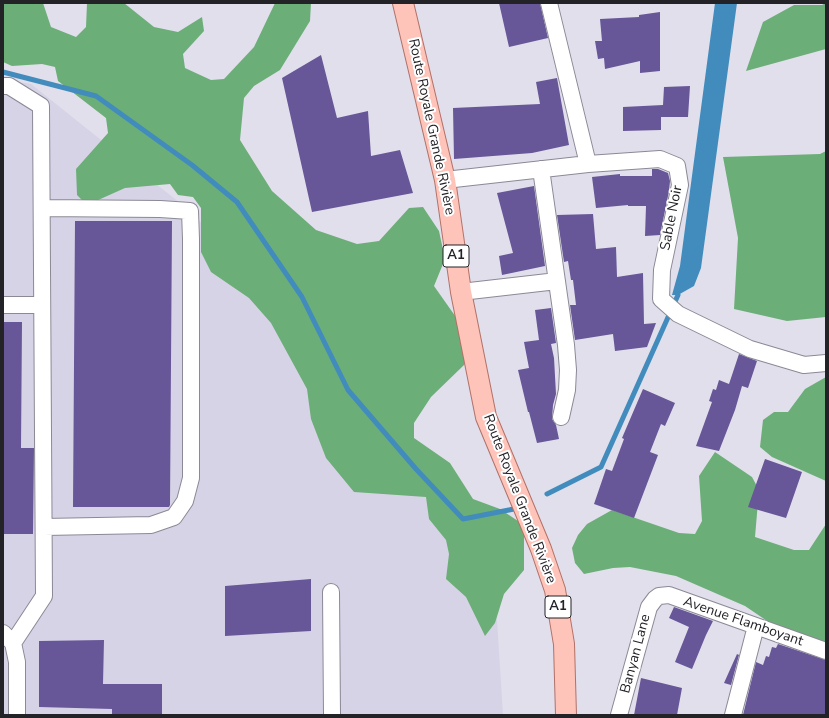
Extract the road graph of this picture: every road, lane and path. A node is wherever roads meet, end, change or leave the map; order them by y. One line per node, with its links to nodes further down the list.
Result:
1 (404, 3): 6 (main road, Route Royale Grande Rivière / A1)
2 (549, 3): 4 (street)
3 (3, 86): 7 (street)
4 (588, 164): 5 (street, Sable Noir); 12 (street, Sable Noir)
5 (541, 169): 6 (street, Sable Noir); 8 (street)
6 (445, 180): 9 (main road, Route Royale Grande Rivière / A1)
7 (42, 208): 11 (street); 14 (street)
8 (557, 281): 9 (street); 13 (street)
9 (461, 292): 22 (main road, Route Royale Grande Rivière / A1)
10 (3, 305): 11 (street)
11 (42, 305): 14 (street)
12 (826, 363)
13 (561, 417)
14 (44, 527): 18 (street)
15 (331, 592): 21 (street)
16 (659, 596): 17 (street, Avenue Flamboyant); 23 (street, Banyan Lane)
17 (756, 626): 19 (street, Avenue Flamboyant); 24 (street)
18 (8, 638): 20 (street)
19 (826, 651)
20 (17, 715)
21 (332, 715)
22 (566, 715)
23 (619, 715)
24 (733, 715)

